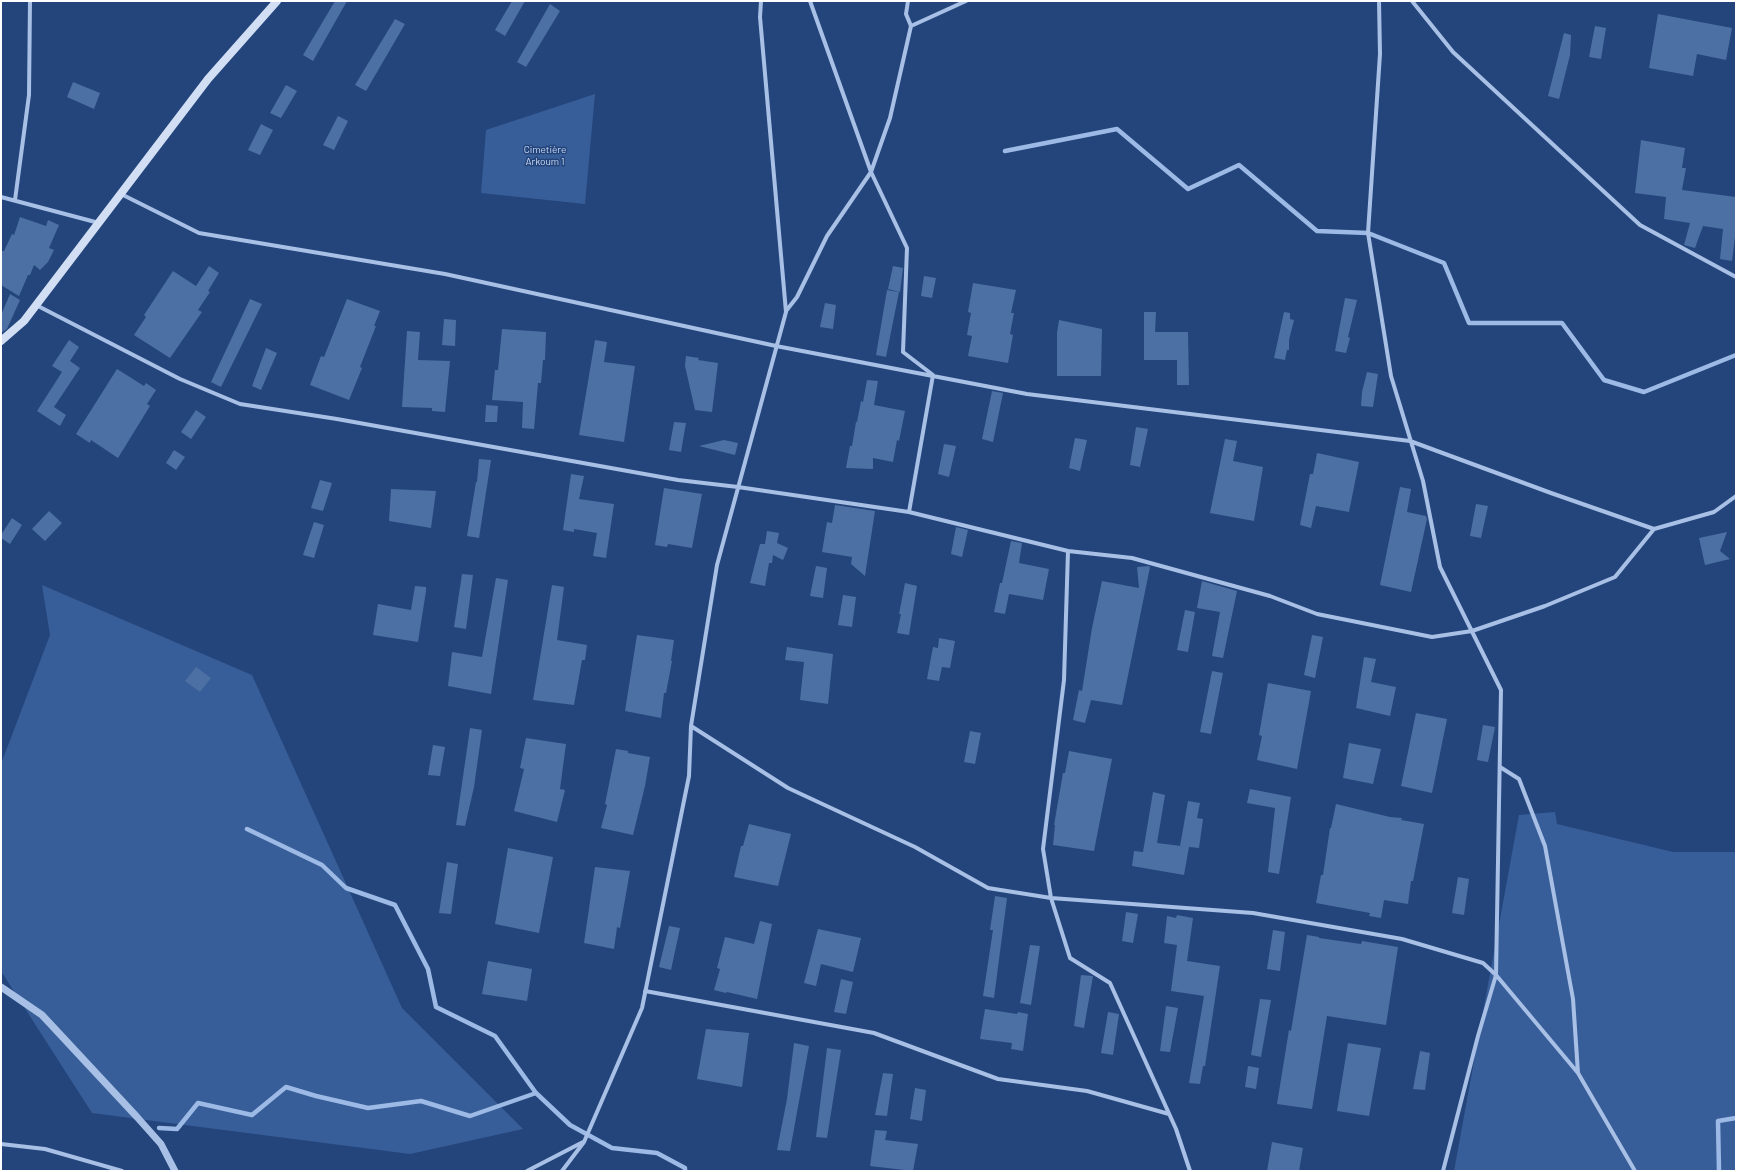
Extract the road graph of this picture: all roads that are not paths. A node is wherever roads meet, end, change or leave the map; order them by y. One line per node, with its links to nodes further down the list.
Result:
1 (30, 1): 13 (street)
2 (277, 1): 11 (main road)
3 (761, 1): 17 (street)
4 (810, 1): 10 (street)
5 (908, 1): 9 (street)
6 (966, 1): 9 (street)
7 (1379, 1): 21 (street)
8 (1412, 1): 15 (street)
9 (911, 26): 10 (street)
10 (871, 172): 17 (street); 20 (street)
11 (120, 194): 14 (main road); 19 (street)
12 (1, 197): 13 (street)
13 (15, 200): 14 (street)
14 (99, 223): 16 (main road)
15 (1736, 277)
16 (36, 305): 18 (main road); 22 (street)
17 (786, 312): 19 (street)
18 (1, 341)
19 (776, 346): 20 (street); 22 (street)
20 (933, 375): 21 (street); 24 (street)
21 (1410, 441): 25 (street); 27 (street)
22 (738, 487): 24 (street); 28 (street)
23 (1736, 496): 25 (street)
24 (909, 512): 26 (street)
25 (1654, 529): 27 (street)
26 (1068, 551): 27 (street); 30 (street)
27 (1472, 631): 29 (street)
28 (691, 726): 30 (street); 33 (street)
29 (1500, 767): 31 (street); 34 (street)
30 (1051, 898): 31 (street); 35 (street)
31 (1496, 975): 34 (street); 43 (street)
32 (1, 987): 39 (street)
33 (645, 991): 35 (street); 36 (street)
34 (1578, 1073): 44 (street)
35 (1169, 1114): 42 (street)
36 (584, 1142): 40 (street); 41 (street)
37 (1, 1144): 38 (street)
38 (122, 1171)
39 (175, 1171)
40 (526, 1171)
41 (562, 1171)
42 (1190, 1171)
43 (1443, 1171)
44 (1635, 1171)

